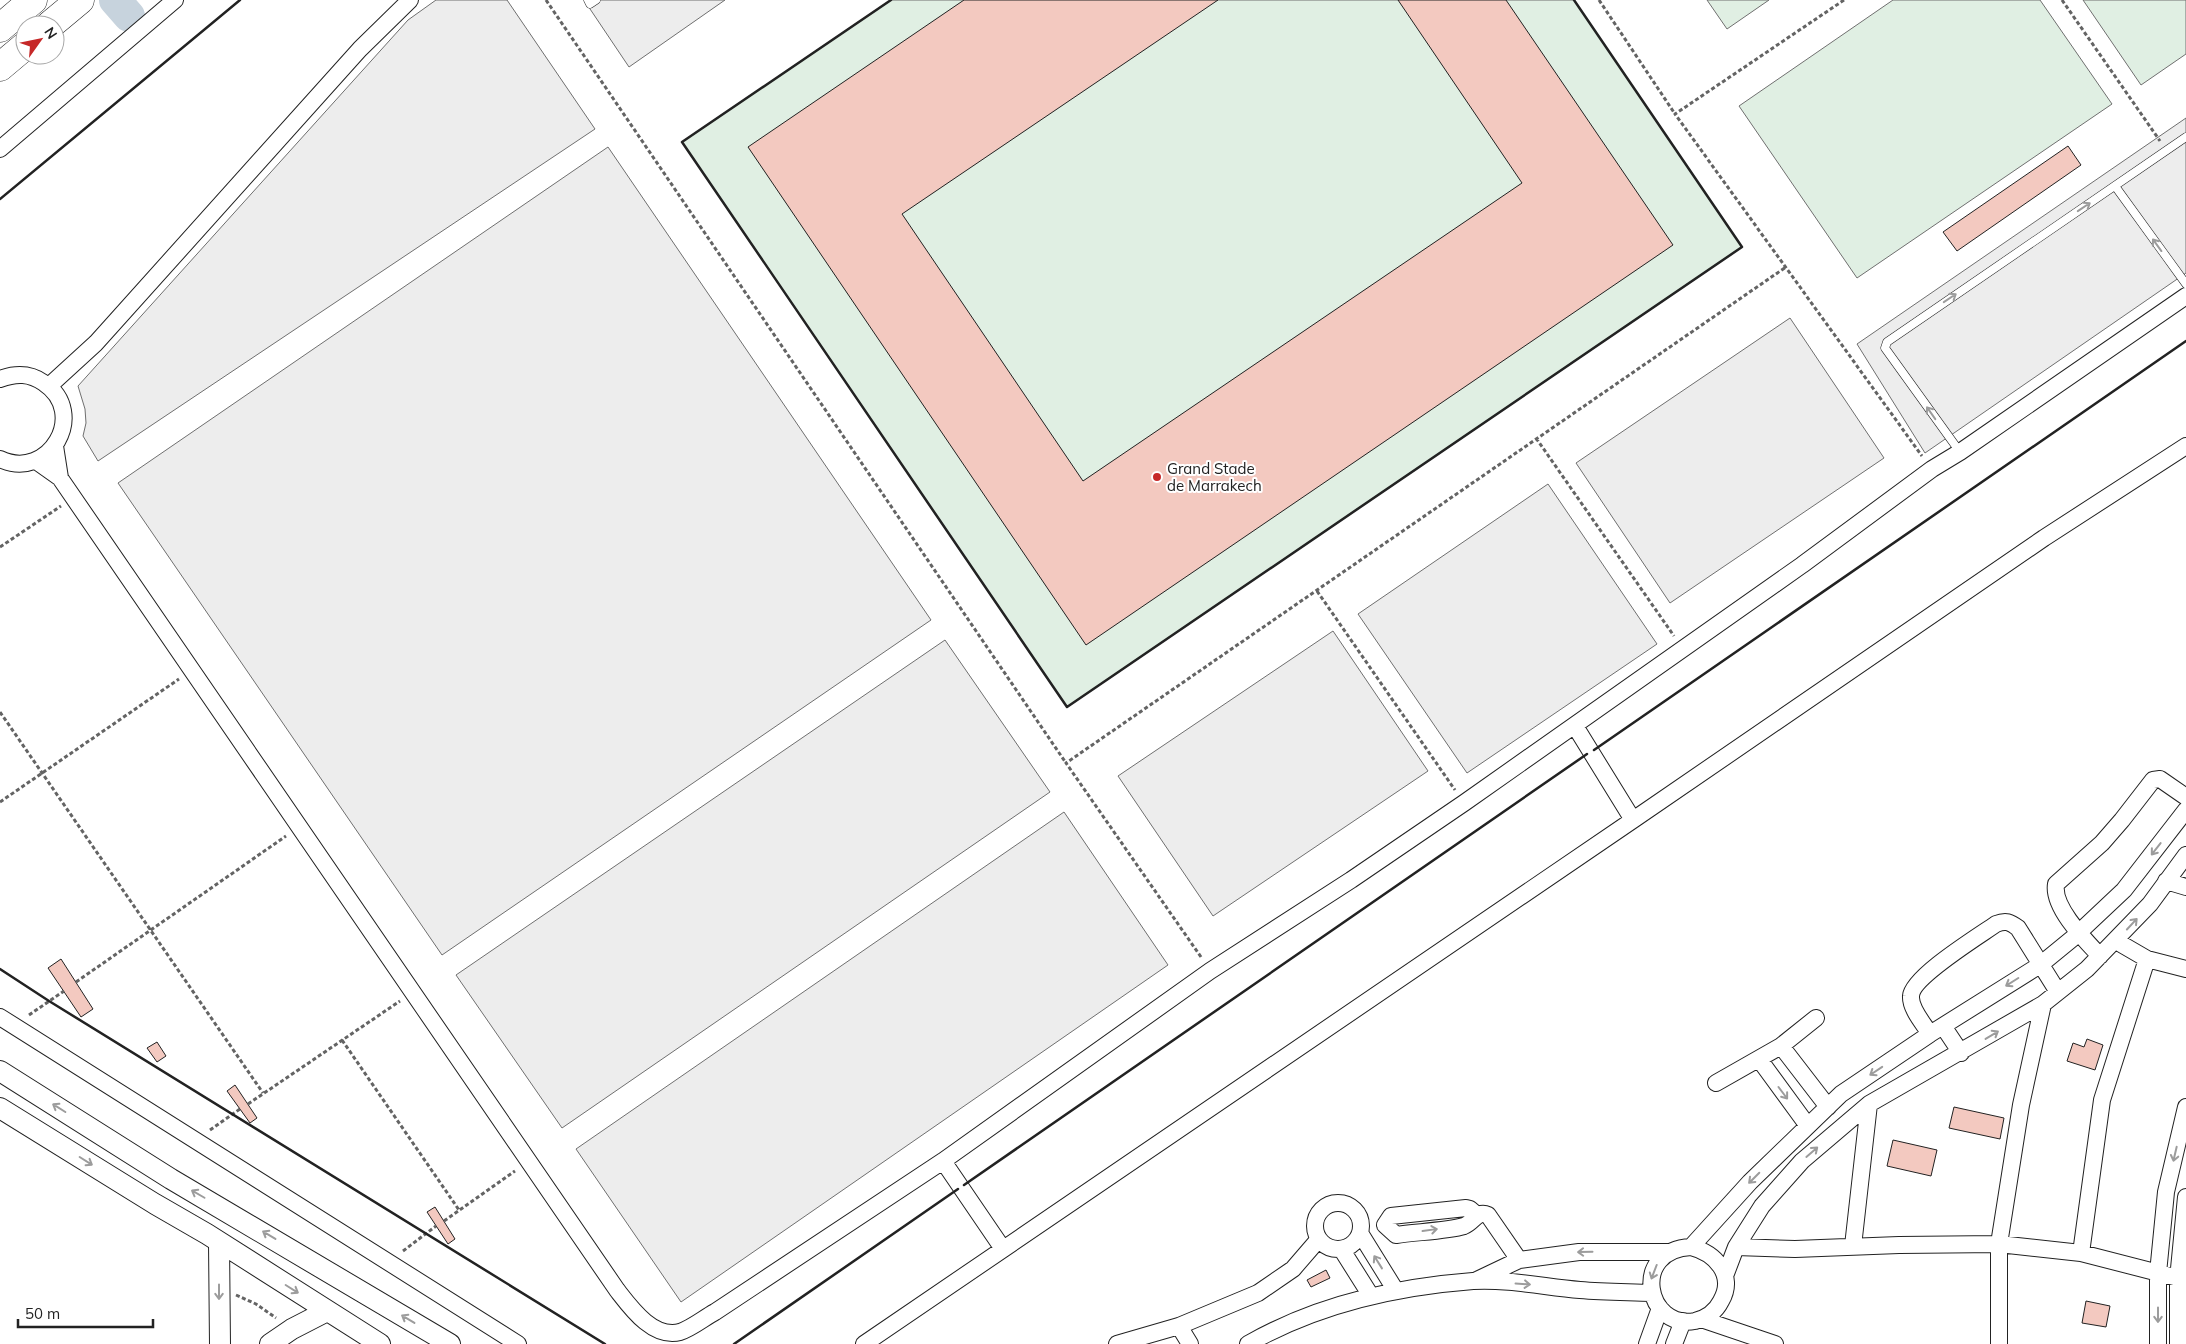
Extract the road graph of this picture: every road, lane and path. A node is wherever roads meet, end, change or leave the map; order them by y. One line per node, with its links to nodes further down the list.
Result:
1 (33, 0): 12 (highway)
2 (80, 0): 11 (highway)
3 (175, 0): 17 (street)
4 (410, 0): 24 (street)
5 (546, 0): 40 (path)
6 (588, 0): 7 (lane)
7 (596, 0)
8 (1598, 0): 15 (path)
9 (1844, 0): 15 (path)
10 (2062, 0): 18 (path)
11 (62, 15)
12 (0, 28)
13 (15, 54): 14 (highway)
14 (0, 67)
15 (1675, 114): 20 (path)
16 (2186, 137): 18 (lane)
17 (0, 149)
18 (2166, 150): 19 (lane)
19 (2115, 186): 21 (lane, one-way to 19); 28 (lane, one-way to 19)
20 (1786, 268): 25 (path); 31 (path)
21 (2186, 284)
22 (2186, 296): 28 (street)
23 (0, 379): 24 (street)
24 (49, 386): 26 (street)
25 (1536, 438): 35 (path); 36 (path)
26 (55, 446): 30 (street); 32 (street)
27 (2186, 446): 46 (street)
28 (1960, 452): 31 (street)
29 (0, 459): 30 (street)
30 (36, 461): 32 (street)
31 (1932, 469): 36 (street)
32 (60, 478): 33 (street)
33 (74, 497): 34 (path); 37 (street)
34 (0, 547)
35 (1317, 591): 40 (path); 44 (path)
36 (1683, 649): 39 (street)
37 (192, 670): 41 (path); 47 (street)
38 (0, 712): 41 (path)
39 (1575, 726): 44 (street); 46 (street)
40 (1066, 763): 58 (path)
41 (42, 773): 43 (path); 51 (path)
42 (2186, 798): 52 (street)
43 (0, 802)
44 (1464, 803): 58 (street)
45 (2186, 810): 52 (street, one-way to 52)
46 (1633, 820): 96 (street)
47 (299, 827): 51 (path); 62 (street)
48 (2186, 855): 49 (street)
49 (2166, 881): 50 (street); 53 (street, one-way to 49)
50 (2186, 887)
51 (150, 930): 59 (path); 74 (path)
52 (2078, 933): 54 (street); 56 (street)
53 (2116, 941): 54 (street); 55 (street)
54 (2100, 956): 61 (street)
55 (2147, 959): 57 (street); 99 (street)
56 (2040, 965): 61 (street); 67 (street, one-way to 67); 67 (street)
57 (2186, 969)
58 (1210, 971): 83 (street)
59 (76, 982)
60 (64, 991): 66 (path)
61 (2058, 992): 63 (street)
62 (413, 993): 68 (path); 84 (street)
63 (2042, 1004): 70 (street, one-way to 63); 92 (street)
64 (0, 1017): 66 (street)
65 (1816, 1018): 69 (street)
66 (15, 1026): 82 (street)
67 (1937, 1030): 70 (street); 80 (street, one-way to 80)
68 (342, 1040): 74 (path); 86 (path)
69 (1781, 1046): 71 (street); 80 (street)
70 (1961, 1053): 76 (street)
71 (1759, 1059): 73 (street); 80 (street, one-way to 80)
72 (0, 1070): 120 (street, one-way to 72)
73 (1716, 1083)
74 (263, 1093): 75 (path)
75 (248, 1104)
76 (1869, 1104): 81 (street); 93 (street)
77 (2186, 1106): 102 (street, one-way to 102)
78 (0, 1108): 91 (street, one-way to 91)
79 (240, 1109): 82 (path)
80 (1817, 1117): 81 (street); 94 (street, one-way to 94)
81 (1831, 1136): 95 (street, one-way to 81)
82 (195, 1140): 101 (street)
83 (943, 1161): 96 (street); 116 (street)
84 (528, 1162): 86 (path); 116 (street)
85 (2186, 1196): 104 (street)
86 (459, 1210): 87 (path)
87 (444, 1221)
88 (436, 1226): 101 (path)
89 (1360, 1229): 90 (street); 97 (street); 100 (street); 106 (street, one-way to 89)
90 (1318, 1240): 97 (street); 114 (street)
91 (219, 1243): 107 (street, one-way to 107); 111 (street, one-way to 111)
92 (1999, 1244): 93 (street); 99 (street); 129 (street)
93 (1853, 1246): 95 (street)
94 (1691, 1247): 98 (street); 103 (street)
95 (1736, 1247): 103 (street)
96 (1004, 1249): 122 (street)
97 (1342, 1250): 109 (street)
98 (1669, 1252): 100 (street, one-way to 100); 108 (street, one-way to 108)
99 (2081, 1253): 102 (street)
100 (1519, 1260): 105 (street)
101 (388, 1262): 121 (street)
102 (2158, 1273): 104 (street); 130 (street, one-way to 130)
103 (1725, 1276): 112 (street)
104 (2182, 1279): 131 (street)
105 (1475, 1281): 106 (street); 108 (street, one-way to 108)
106 (1396, 1291): 109 (street)
107 (218, 1292): 115 (path); 117 (street)
108 (1652, 1293): 110 (street)
109 (1371, 1296): 125 (street)
110 (1660, 1308): 113 (street); 126 (street)
111 (327, 1311): 115 (street); 119 (street)
112 (1701, 1319): 113 (street); 128 (street)
113 (1683, 1321): 127 (street)
114 (1179, 1326): 123 (street); 124 (street)
115 (292, 1329): 118 (street)
116 (668, 1338)
117 (220, 1344)
118 (270, 1344)
119 (380, 1344)
120 (450, 1344)
121 (518, 1344)
122 (864, 1344)
123 (1116, 1344)
124 (1190, 1344)
125 (1248, 1344)
126 (1647, 1344)
127 (1674, 1344)
128 (1775, 1344)
129 (1999, 1344)
130 (2158, 1344)
131 (2178, 1344)

